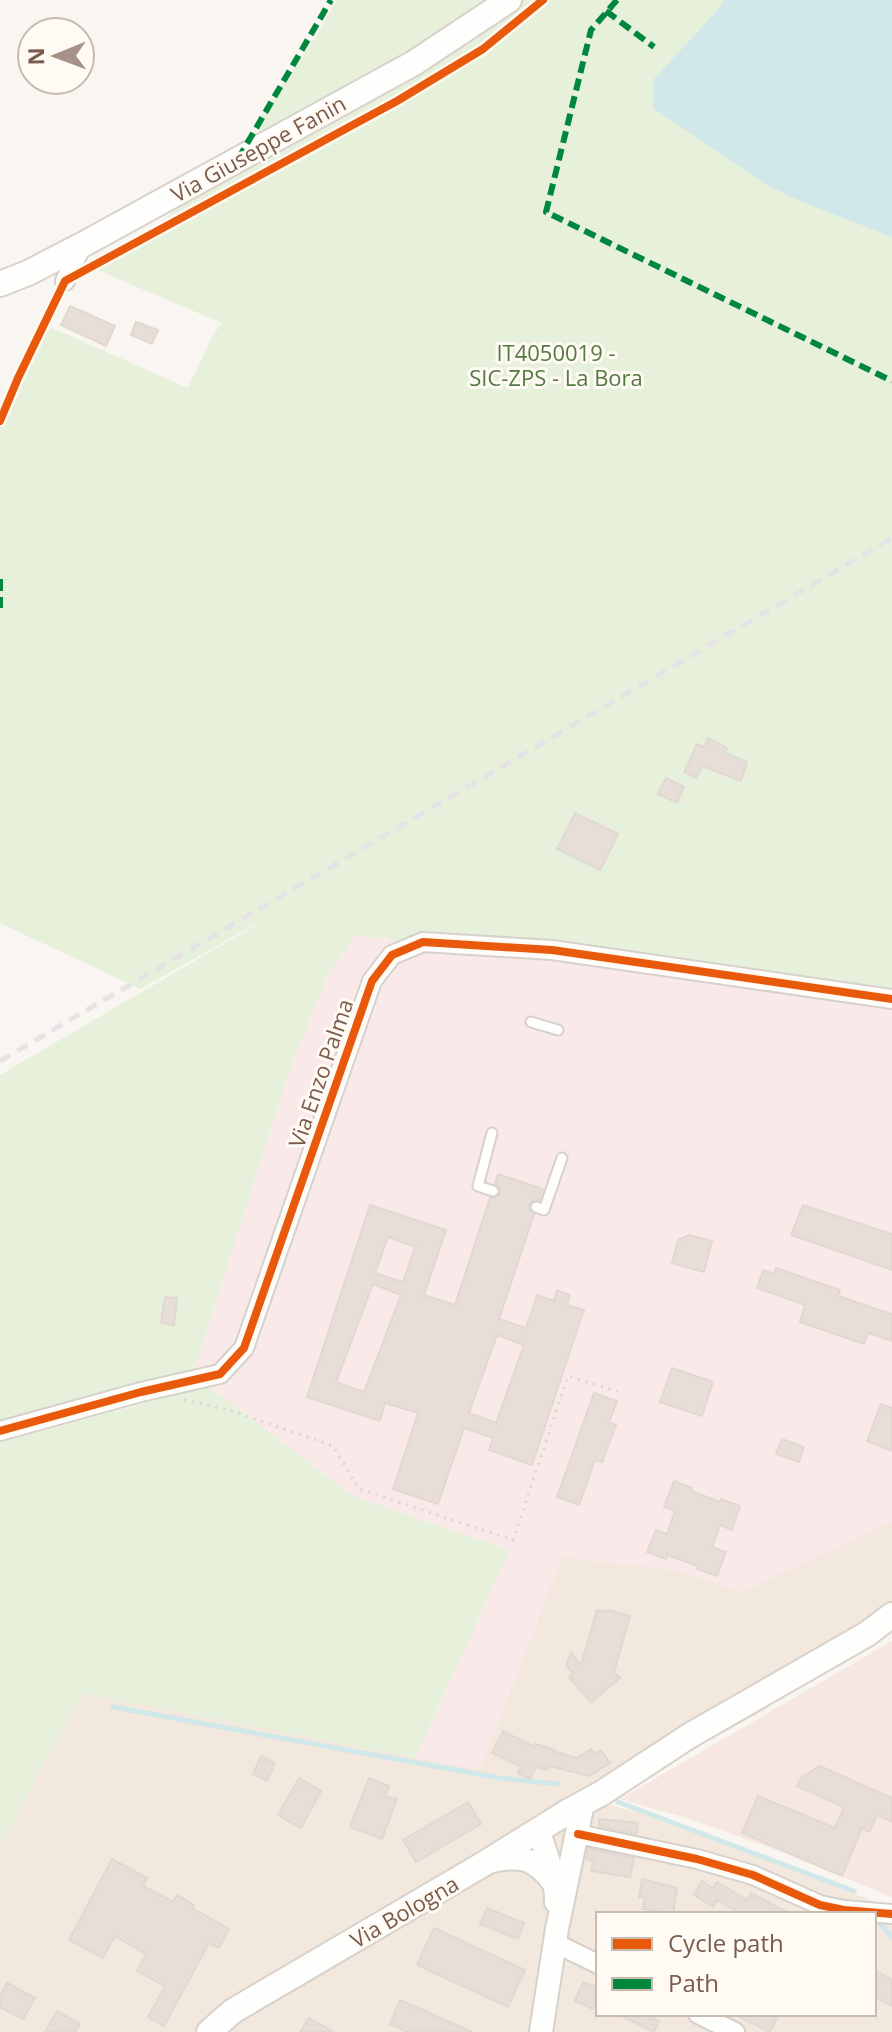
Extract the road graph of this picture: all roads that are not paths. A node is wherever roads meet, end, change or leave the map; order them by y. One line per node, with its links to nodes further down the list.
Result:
1 (509, 0): 2 (main road, Via Giuseppe Fanin)
2 (82, 245): 3 (street); 4 (main road, Via Giuseppe Fanin)
3 (65, 281)
4 (0, 284)
5 (892, 999): 12 (street, Via Enzo Palma)
6 (531, 1022): 7 (lane)
7 (558, 1030)
8 (492, 1133): 10 (lane)
9 (562, 1158): 11 (lane)
10 (493, 1191)
11 (536, 1207)
12 (0, 1431)
13 (892, 1615): 16 (main road, Via Bologna)
14 (892, 1632): 15 (main road, Via Bologna)
15 (766, 1710): 16 (street); 18 (main road, Via Bologna)
16 (710, 1724): 17 (main road, Via Bologna)
17 (645, 1765): 18 (street); 19 (main road, Via Bologna)
18 (671, 1765): 19 (main road, Via Bologna)
19 (592, 1798): 20 (main road, Via Bologna); 21 (street)
20 (544, 1826): 21 (street); 22 (main road, Via Bologna); 23 (street)
21 (575, 1844): 24 (street); 25 (street)
22 (487, 1862): 23 (street); 28 (main road, Via Bologna)
23 (556, 1886): 25 (street)
24 (868, 1912)
25 (556, 1936): 26 (street); 29 (street)
26 (596, 1963)
27 (702, 2016): 30 (street)
28 (209, 2032)
29 (541, 2032)
30 (735, 2032)

